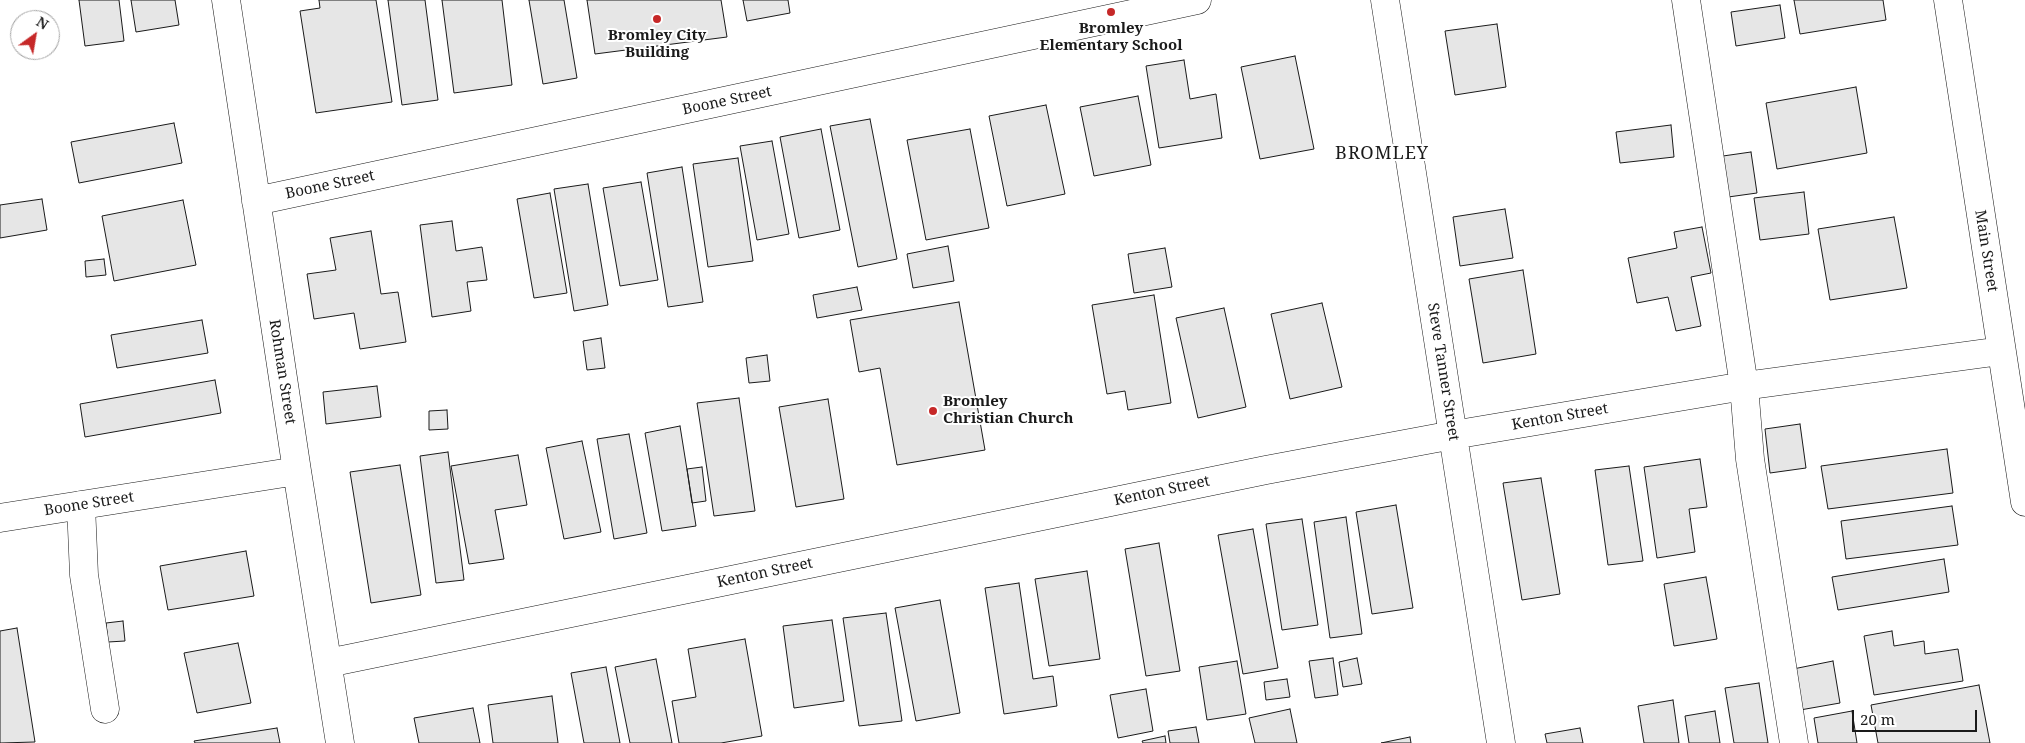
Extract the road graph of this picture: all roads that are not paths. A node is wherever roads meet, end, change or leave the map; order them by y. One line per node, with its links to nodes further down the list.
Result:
1 (226, 0): 6 (street, Rohman Street)
2 (1197, 0): 6 (street, Boone Street)
3 (1385, 0): 9 (street, Steve Tanner Street)
4 (1686, 0): 8 (street)
5 (1948, 0): 7 (street, Main Street)
6 (256, 201): 10 (street, Rohman Street)
7 (2001, 351): 8 (street, Kenton Street); 11 (street, Main Street)
8 (1744, 386): 9 (street, Kenton Street); 18 (street)
9 (1453, 435): 14 (street, Kenton Street); 17 (street, Steve Tanner Street)
10 (297, 471): 12 (street, Boone Street); 14 (street, Rohman Street)
11 (2025, 502)
12 (81, 505): 13 (street, Boone Street); 15 (street)
13 (0, 518)
14 (328, 663): 16 (street, Rohman Street)
15 (105, 709)
16 (340, 743)
17 (1501, 743)
18 (1794, 743)

